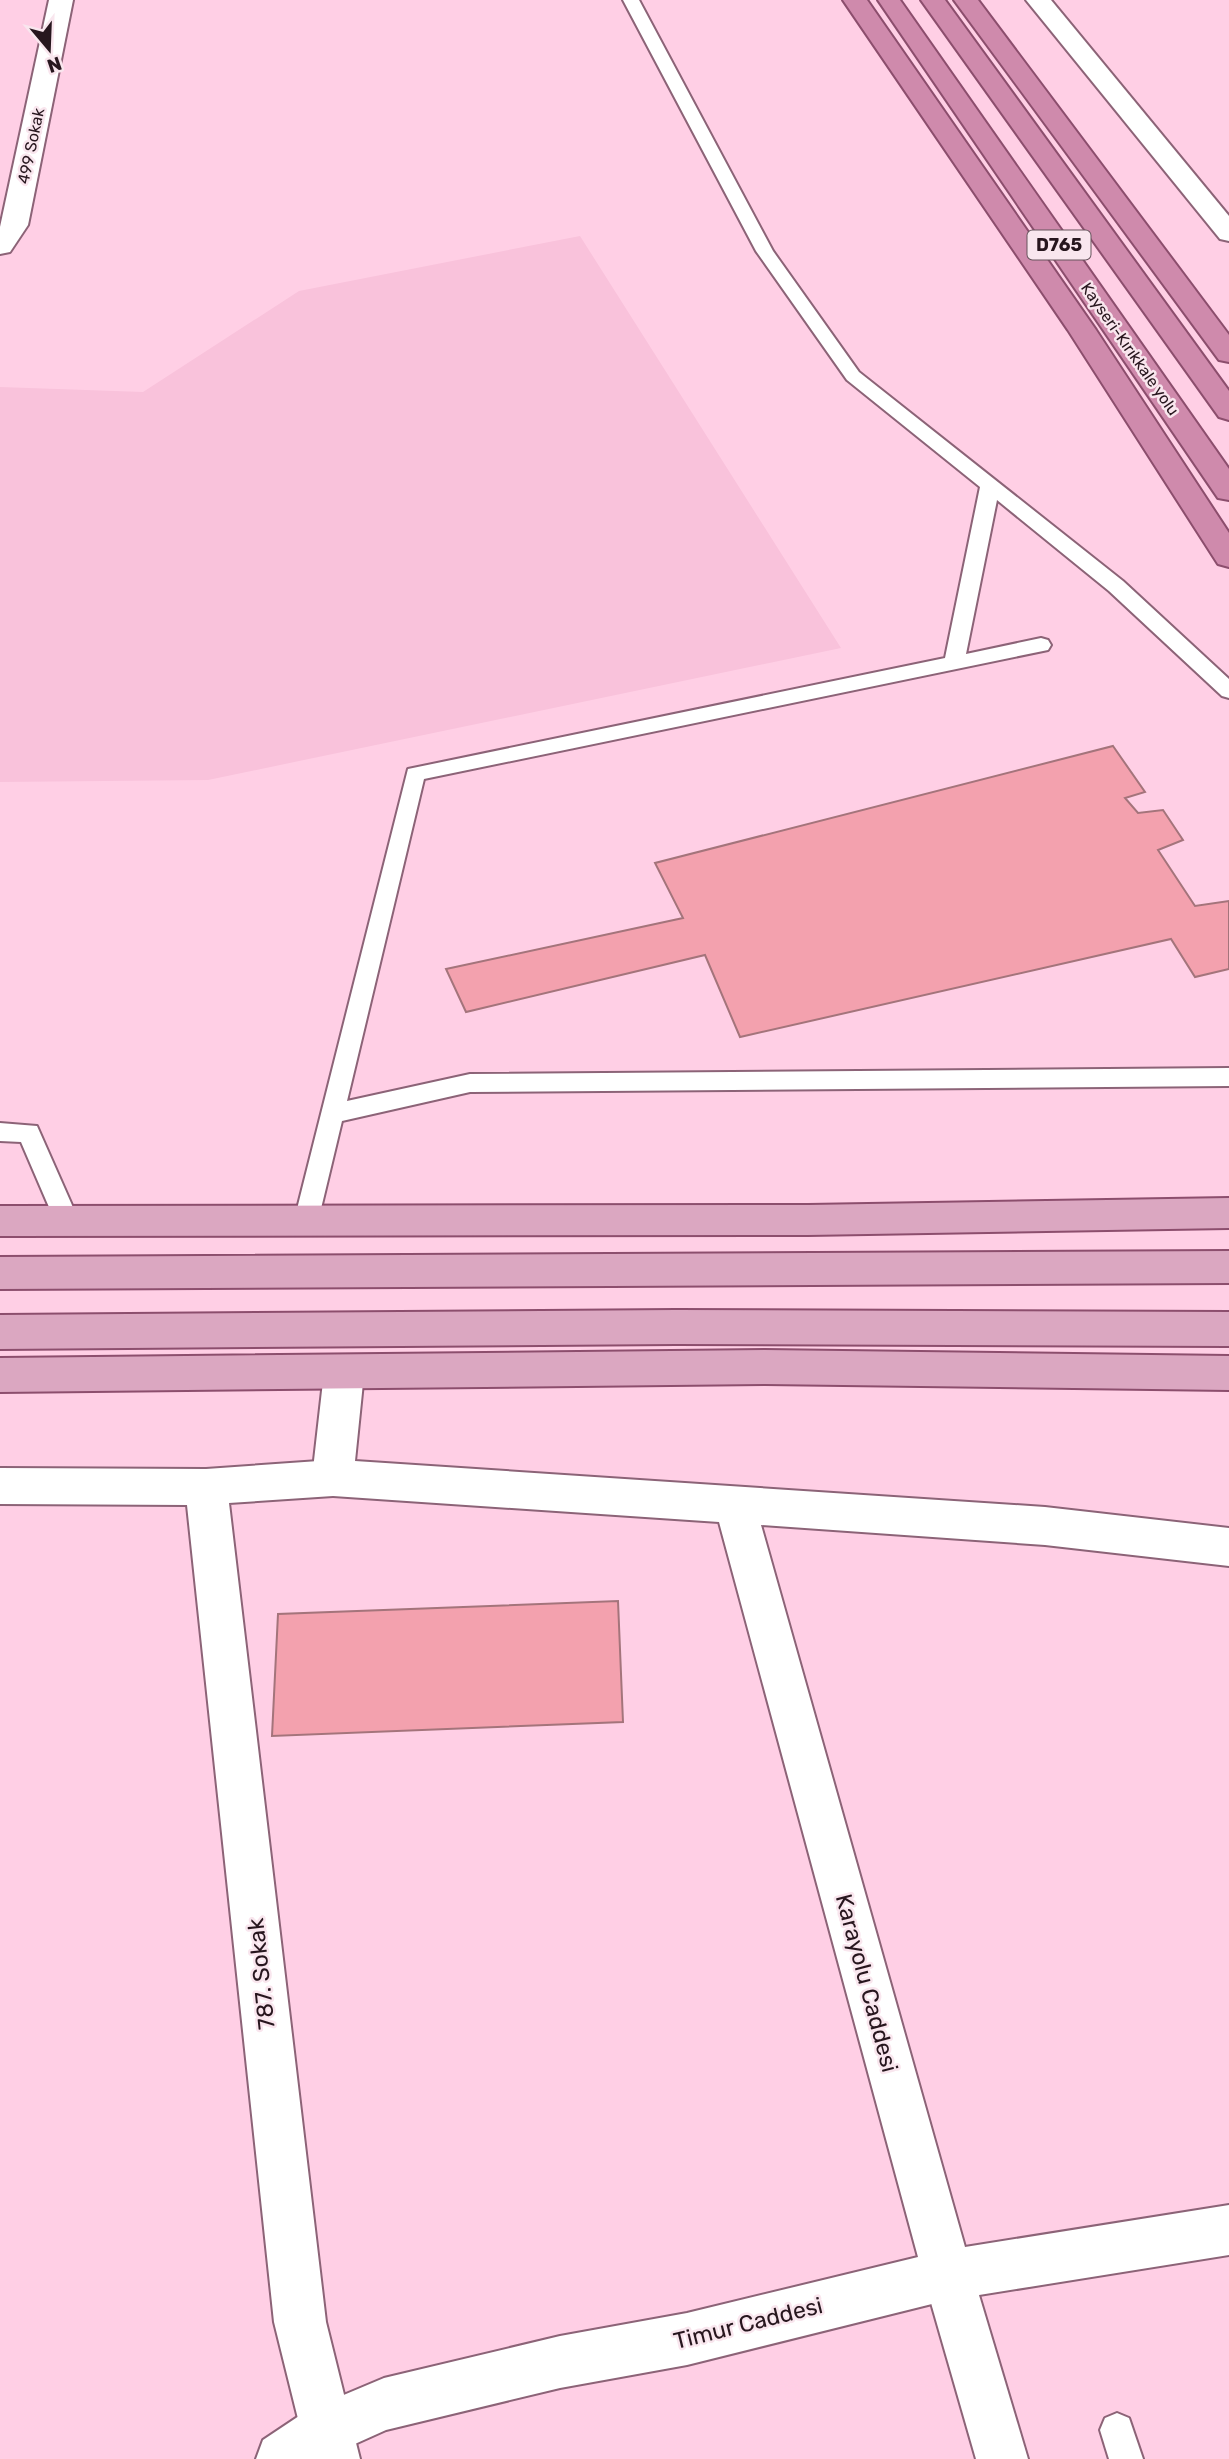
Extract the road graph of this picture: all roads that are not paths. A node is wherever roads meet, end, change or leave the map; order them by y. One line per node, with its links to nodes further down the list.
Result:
1 (61, 0): 9 (street, 499 Sokak)
2 (631, 0): 12 (lane)
3 (855, 0): 14 (highway)
4 (888, 0): 13 (highway, Kayseri-Kırıkkale yolu / D765)
5 (933, 0): 11 (highway, D765)
6 (966, 0): 10 (highway)
7 (1038, 0): 8 (street)
8 (1229, 233)
9 (0, 246)
10 (1229, 354)
11 (1229, 411)
12 (990, 485): 16 (lane); 17 (lane)
13 (1229, 491)
14 (1229, 557)
15 (1041, 645): 16 (lane)
16 (954, 663): 19 (lane)
17 (1229, 691)
18 (1229, 1077): 19 (lane)
19 (332, 1114): 24 (lane)
20 (0, 1132): 23 (lane)
21 (1229, 1213): 24 (main road)
22 (0, 1221): 23 (main road)
23 (67, 1221): 24 (main road)
24 (306, 1221)
25 (1229, 1267): 26 (main road)
26 (0, 1273)
27 (1229, 1329): 28 (main road)
28 (0, 1332)
29 (344, 1373): 30 (main road); 31 (main road); 32 (street)
30 (1229, 1373)
31 (0, 1375)
32 (333, 1478): 34 (street); 35 (street)
33 (0, 1486): 34 (street)
34 (206, 1487): 39 (street, 787. Sokak)
35 (735, 1506): 36 (street); 38 (street, Karayolu Caddesi)
36 (1229, 1547)
37 (1229, 2230): 38 (street, Timur Caddesi)
38 (948, 2274): 39 (street, Timur Caddesi); 41 (street, Karayolu Caddesi)
39 (331, 2444): 40 (street, Timur Caddesi)
40 (282, 2459)
41 (1002, 2459)

